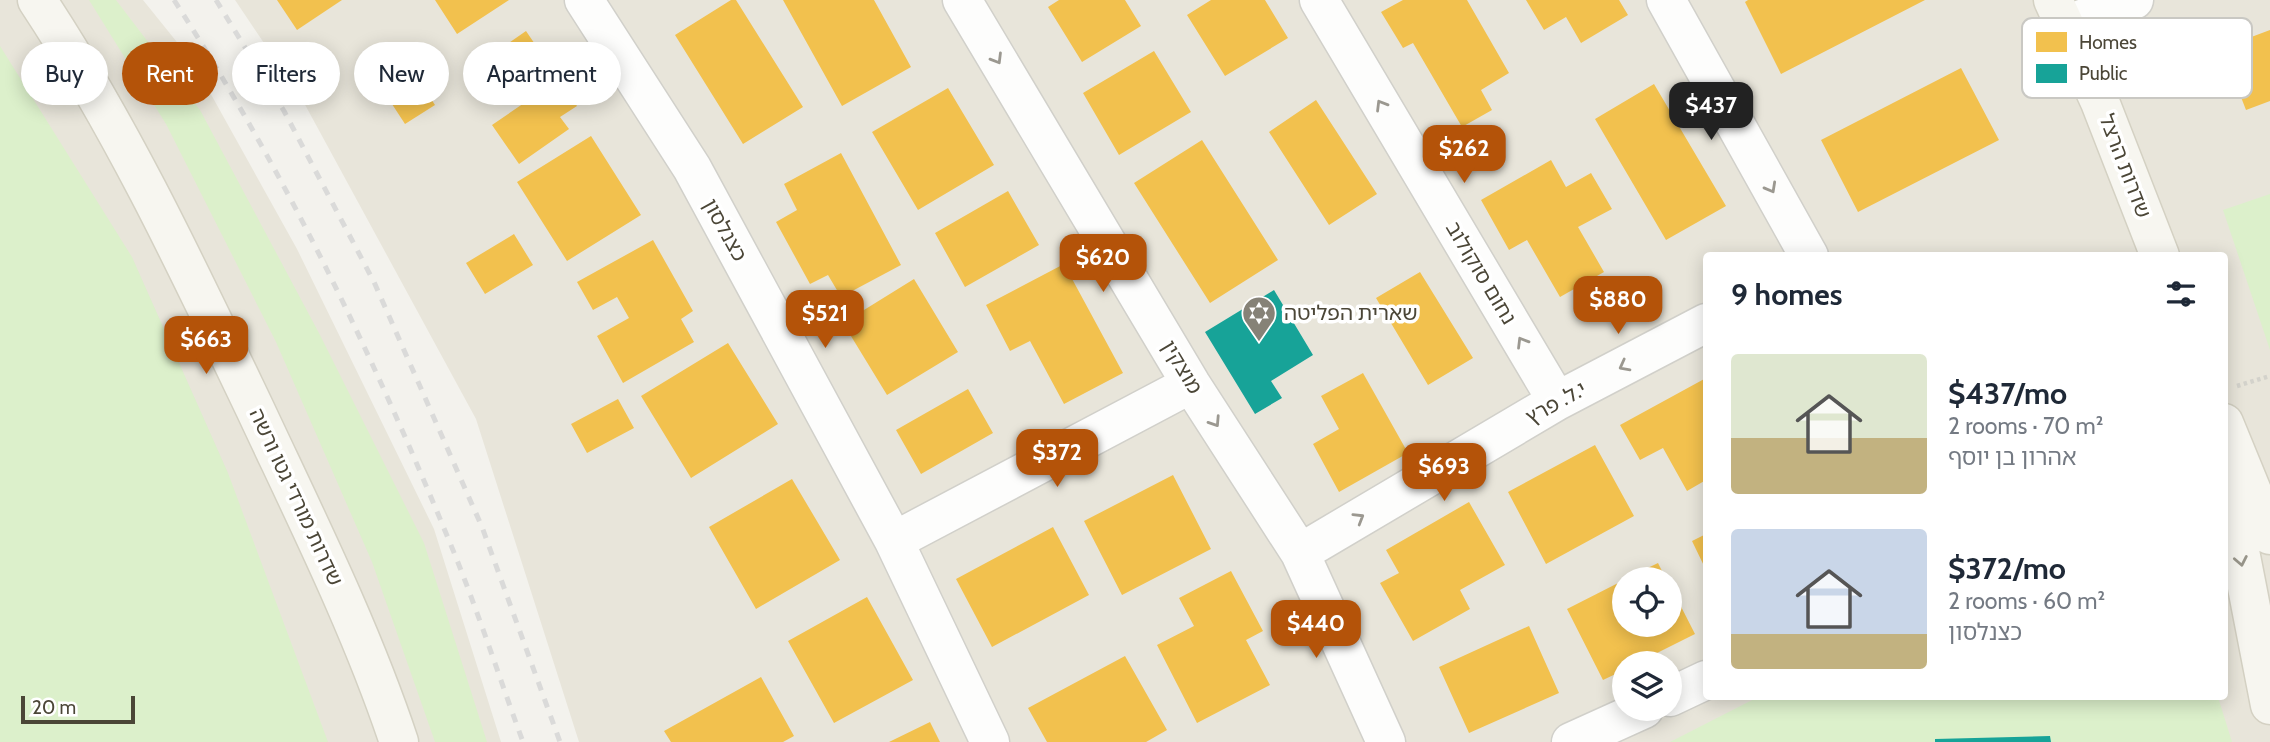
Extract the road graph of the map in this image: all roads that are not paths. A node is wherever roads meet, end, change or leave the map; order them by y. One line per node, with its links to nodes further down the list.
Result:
1 (37, 0): 23 (main road, שדרות מורדי גטו ורשה)
2 (584, 0): 17 (street, כצנלסון)
3 (962, 0): 12 (street, מוצקין, one-way to 12)
4 (1319, 0): 13 (street, נחום סוקולוב, one-way to 4)
5 (1666, 0): 9 (street, one-way to 9)
6 (2134, 0): 7 (street)
7 (2059, 12)
8 (2098, 98): 10 (main road, שדרות הרצל)
9 (1807, 252)
10 (2158, 252)
11 (1703, 325): 13 (street, י.ל. פרץ, one-way to 13)
12 (1191, 384): 17 (street); 18 (street, מוצקין, one-way to 18)
13 (1557, 401): 18 (street, י.ל. פרץ, one-way to 13)
14 (2228, 433): 16 (main road)
15 (2228, 490): 21 (main road, one-way to 21)
16 (2270, 535)
17 (894, 541): 24 (street, כצנלסון)
18 (1300, 553): 25 (street, מוצקין)
19 (1703, 681): 20 (street)
20 (1682, 691)
21 (2270, 705)
22 (1617, 721): 26 (street)
23 (399, 742)
24 (990, 742)
25 (1386, 742)
26 (1571, 742)

